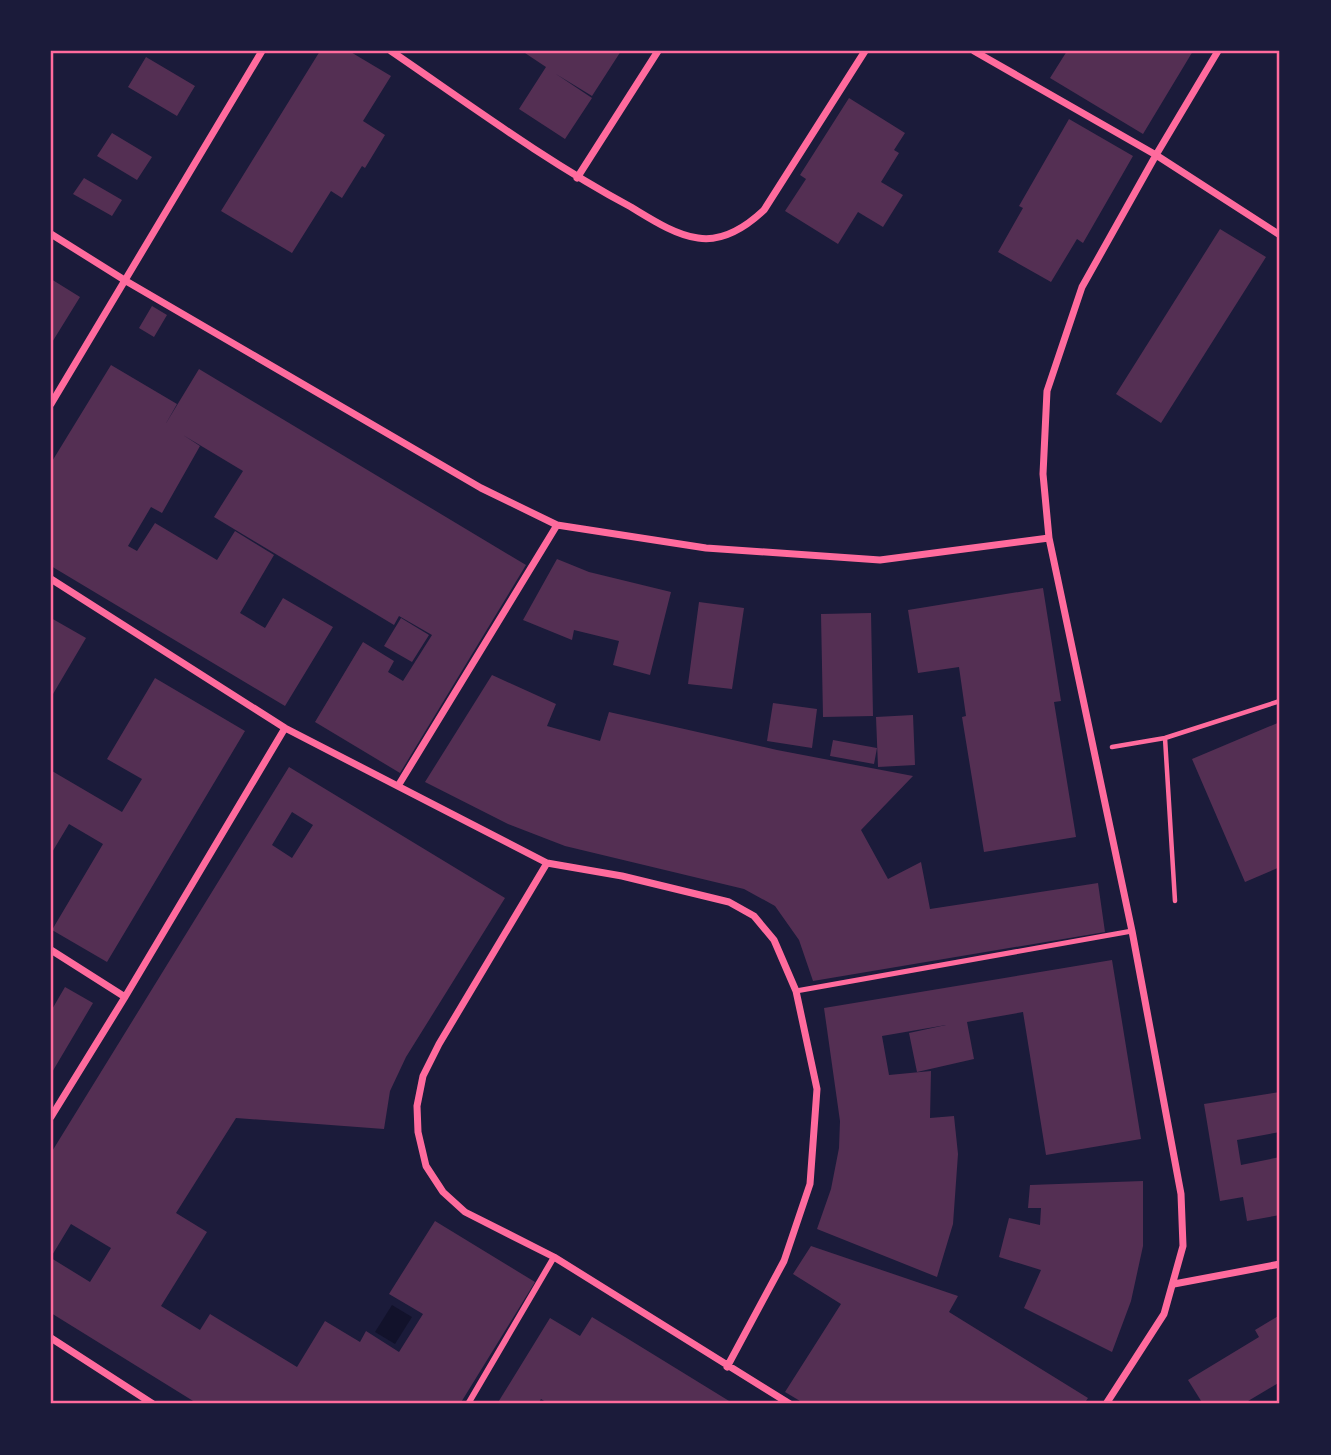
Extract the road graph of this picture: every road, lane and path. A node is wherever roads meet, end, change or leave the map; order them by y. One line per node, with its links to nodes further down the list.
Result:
1 (262, 51): 11 (street)
2 (391, 51): 8 (street)
3 (658, 51): 8 (street)
4 (865, 51): 8 (street)
5 (974, 51): 7 (street)
6 (1218, 51): 7 (street)
7 (1156, 155): 10 (street); 14 (street)
8 (577, 178)
9 (51, 234): 11 (street)
10 (1280, 235)
11 (126, 281): 12 (street); 13 (street)
12 (51, 404)
13 (557, 525): 14 (street); 20 (street)
14 (1049, 538): 19 (street)
15 (51, 579): 17 (street)
16 (1280, 701): 18 (path)
17 (285, 729): 20 (street); 26 (street)
18 (1165, 738): 19 (path); 22 (path)
19 (1094, 750): 23 (street)
20 (398, 786): 21 (street)
21 (547, 863): 25 (street); 28 (street)
22 (1175, 901)
23 (1132, 931): 25 (lane); 30 (street)
24 (51, 950): 26 (street)
25 (796, 991): 32 (street)
26 (125, 998): 27 (street)
27 (51, 1117)
28 (554, 1257): 32 (street); 34 (street)
29 (1280, 1264): 30 (street)
30 (1174, 1284): 36 (street)
31 (51, 1338): 33 (street)
32 (727, 1367): 35 (street)
33 (153, 1404)
34 (468, 1404)
35 (790, 1404)
36 (1106, 1404)

